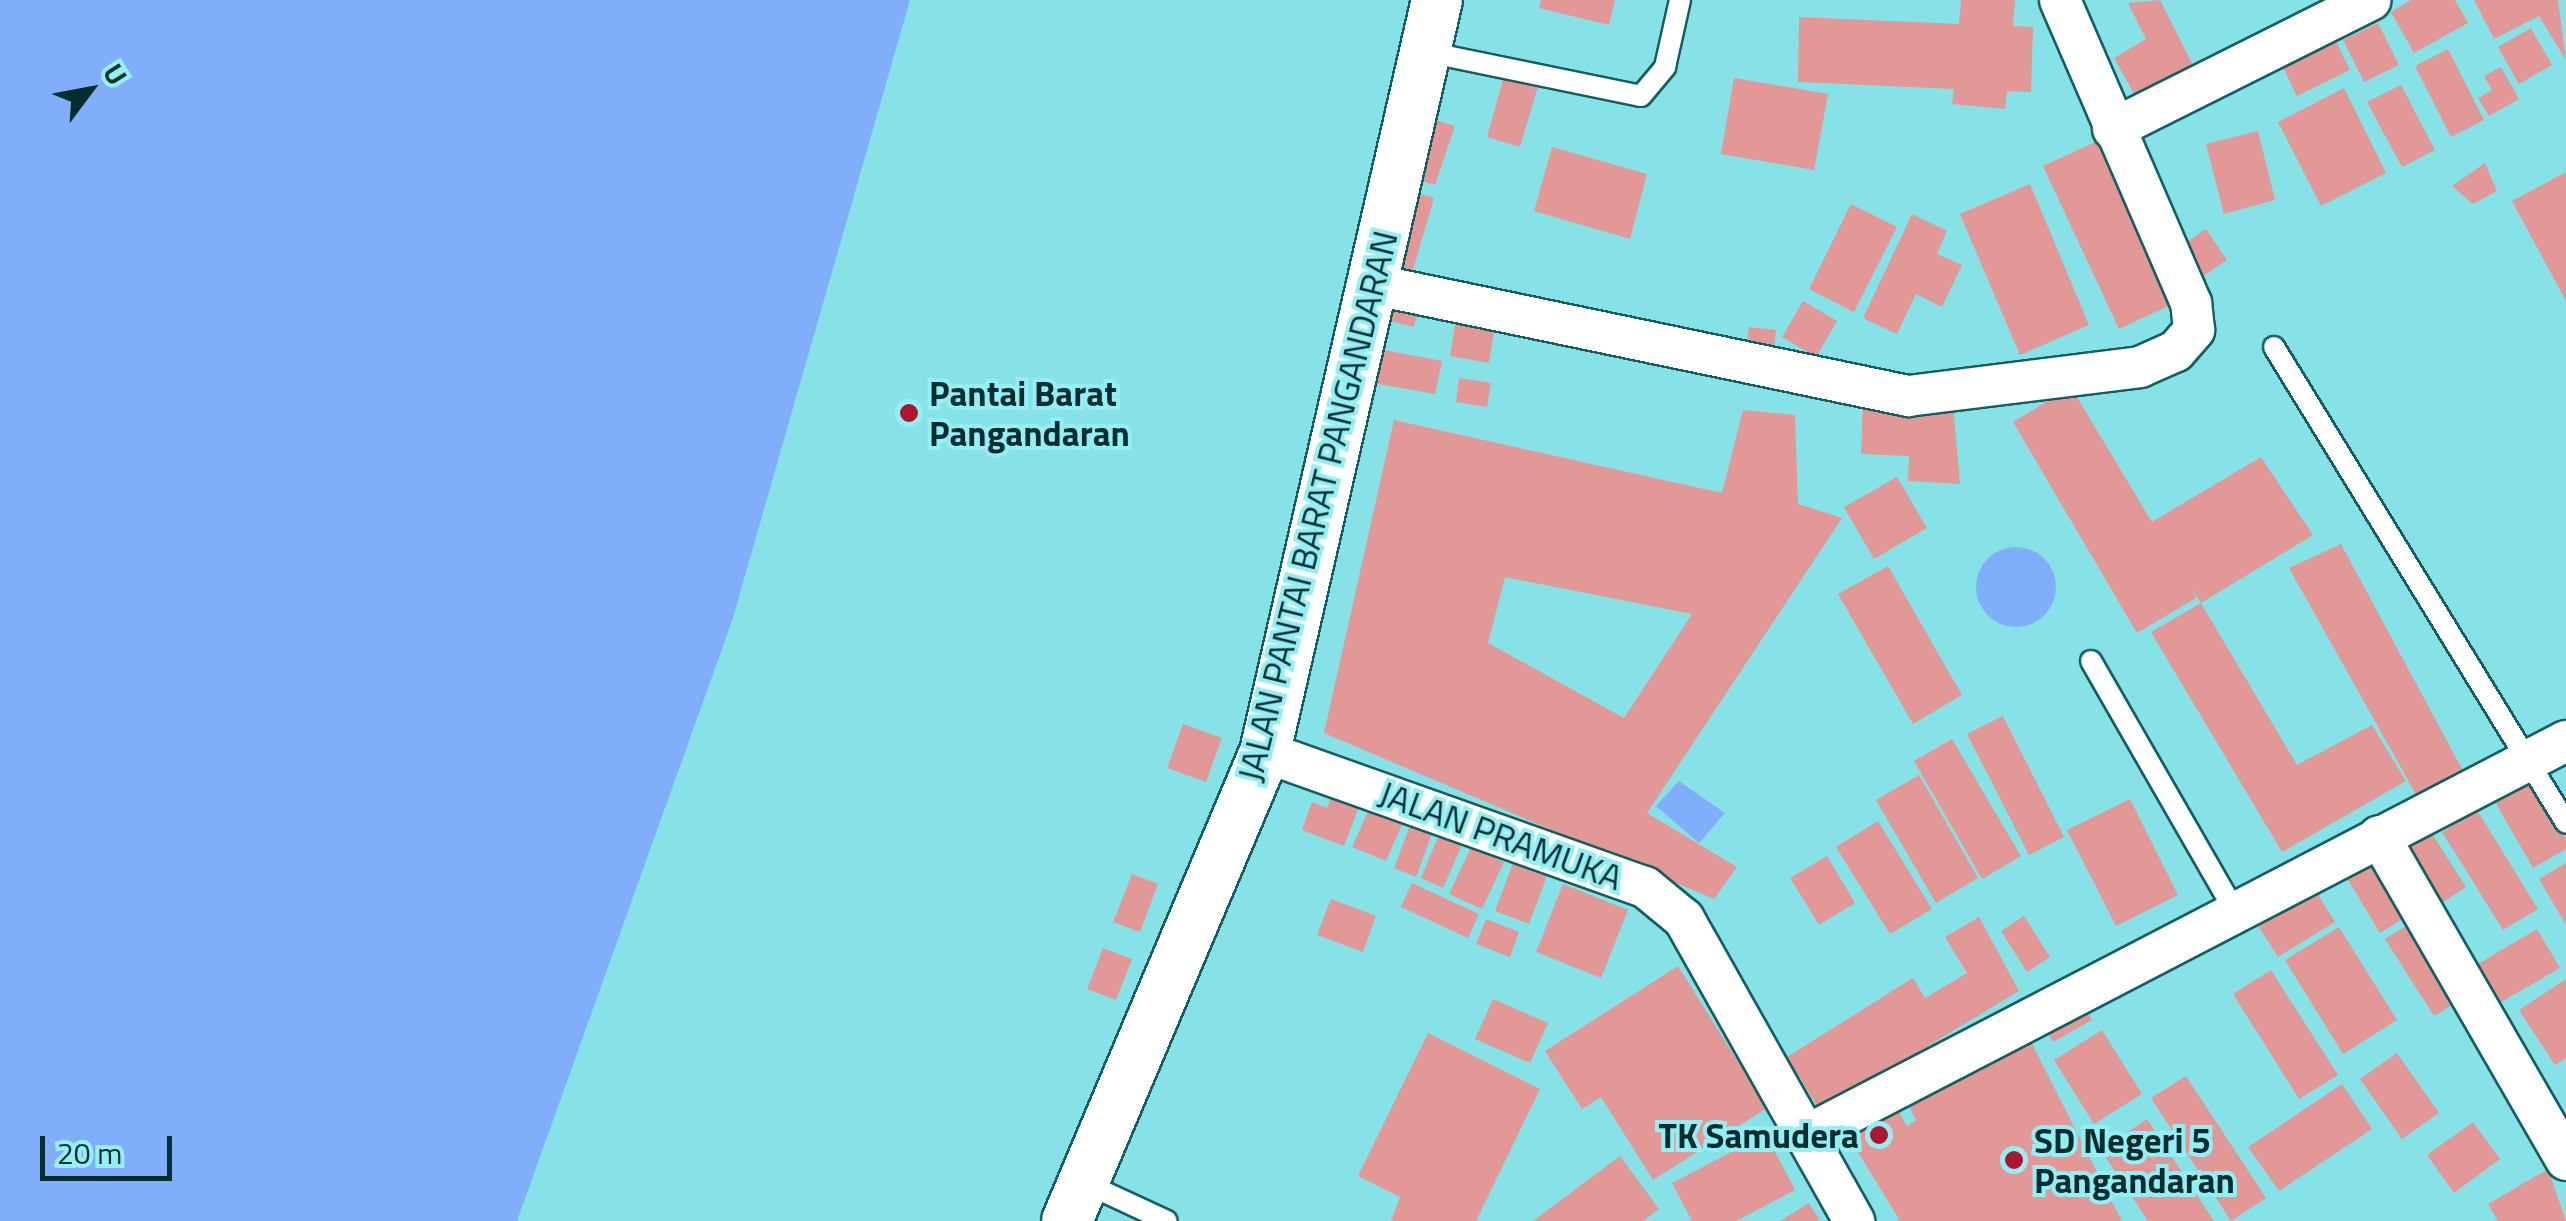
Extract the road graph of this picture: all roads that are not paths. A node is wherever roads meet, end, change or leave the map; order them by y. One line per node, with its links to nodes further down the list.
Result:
1 (1437, 0): 5 (street, JALAN PANTAI BARAT PANGANDARAN)
2 (1680, 0): 5 (lane)
3 (2060, 0): 6 (street)
4 (2372, 0): 6 (street)
5 (1425, 52): 7 (street, JALAN PANTAI BARAT PANGANDARAN)
6 (2113, 130): 7 (street)
7 (1371, 284): 11 (street, JALAN PANTAI BARAT PANGANDARAN)
8 (2274, 347): 12 (lane)
9 (2091, 661): 15 (lane)
10 (2566, 742): 12 (street)
11 (1265, 752): 16 (street, JALAN PRAMUKA); 18 (street, JALAN PANTAI BARAT PANGANDARAN)
12 (2528, 759): 13 (lane); 14 (street)
13 (2566, 823)
14 (2379, 836): 15 (street); 17 (street)
15 (2235, 910): 16 (street)
16 (1810, 1134): 20 (street, JALAN PRAMUKA)
17 (2566, 1160)
18 (1076, 1202): 19 (lane)
19 (1167, 1221)
20 (1854, 1221)

